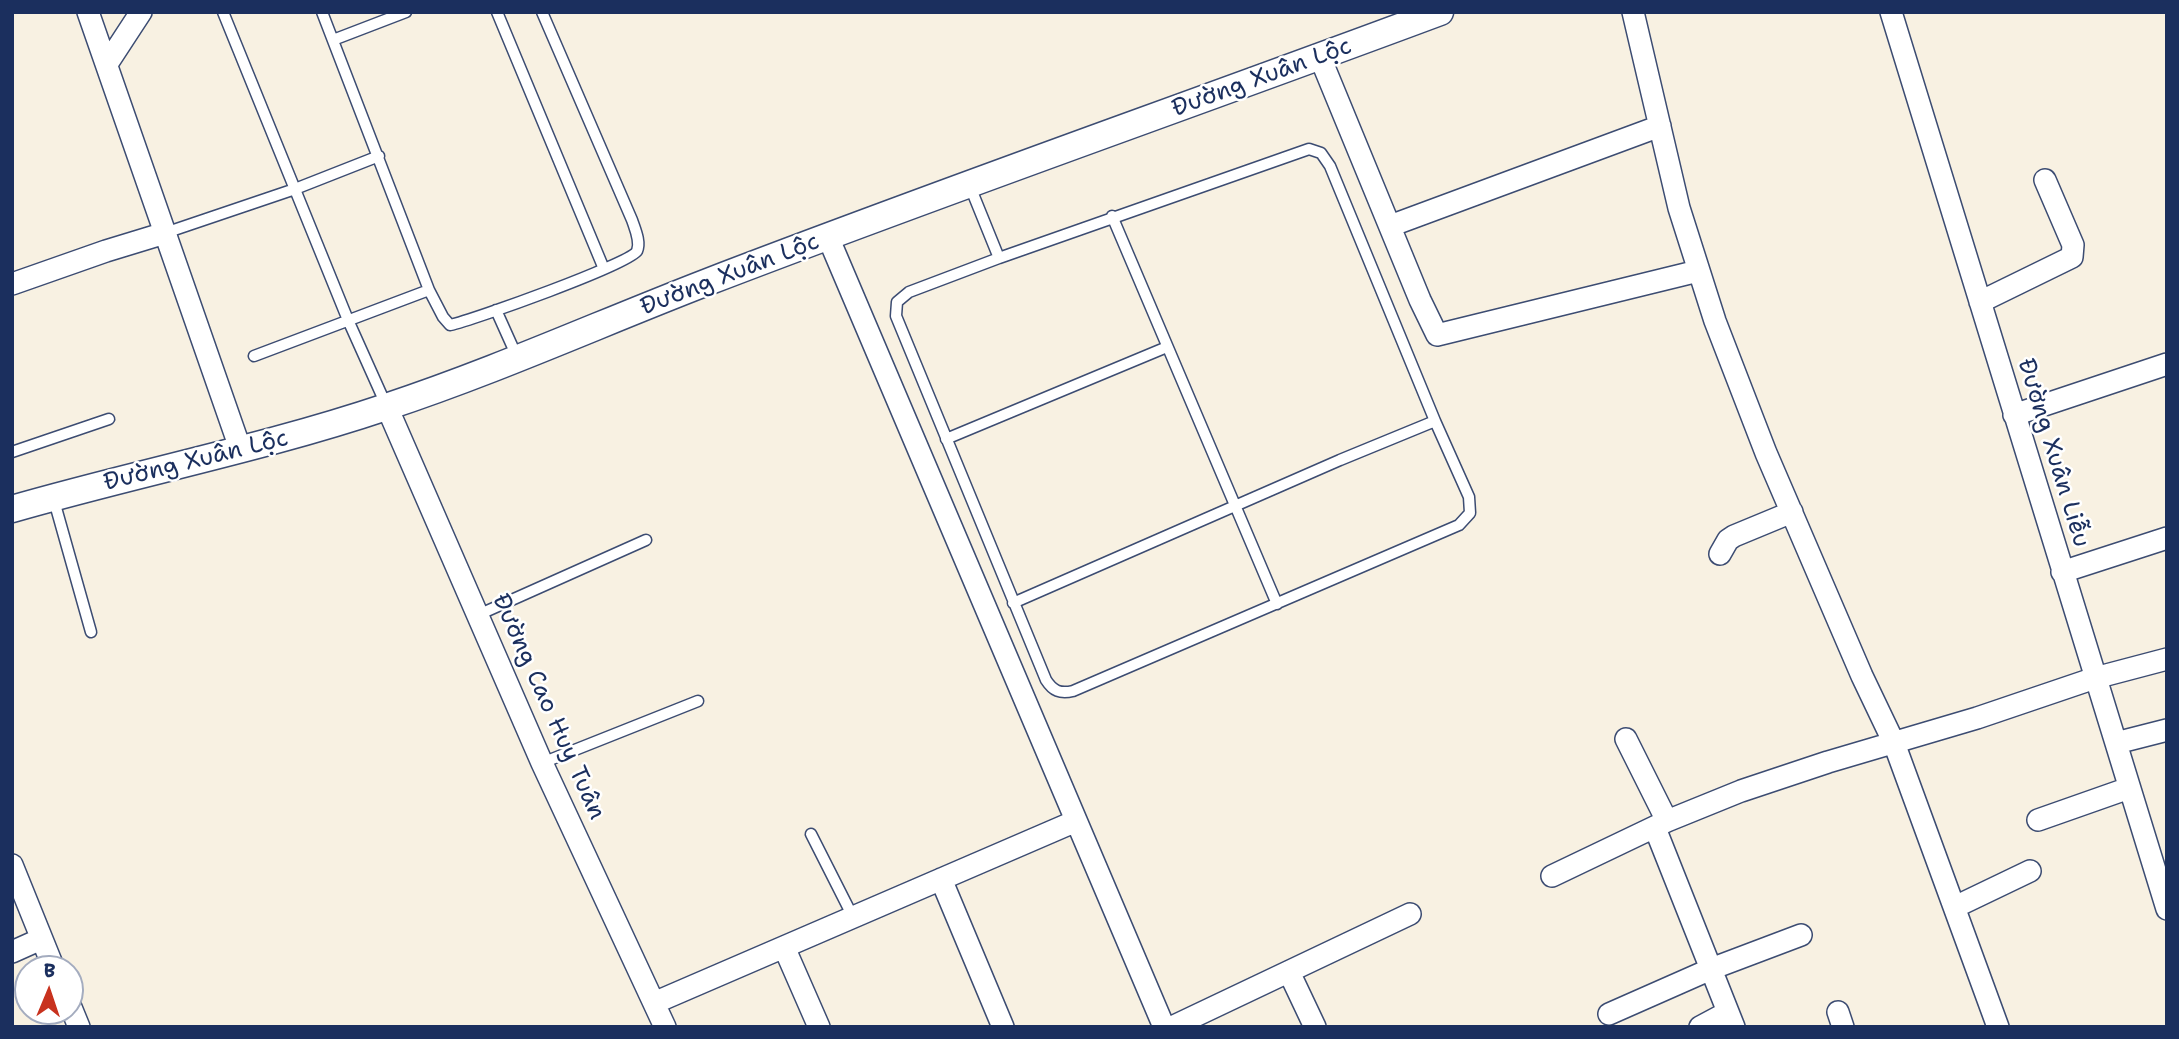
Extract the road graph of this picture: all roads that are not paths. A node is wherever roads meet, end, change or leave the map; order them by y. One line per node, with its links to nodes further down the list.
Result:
1 (88, 12): 13 (street)
2 (141, 12): 13 (street)
3 (223, 12): 18 (lane)
4 (322, 12): 11 (lane)
5 (406, 12): 11 (lane)
6 (497, 12): 24 (lane)
7 (542, 12): 24 (lane)
8 (1440, 12): 12 (street, Đường Xuân Lộc)
9 (1633, 12): 14 (street)
10 (1891, 12): 28 (street, Đường Xuân Liễu)
11 (333, 40): 15 (lane)
12 (1320, 57): 17 (street, Đường Xuân Lộc); 20 (street)
13 (107, 64): 21 (street)
14 (1660, 126): 20 (street); 25 (street)
15 (379, 156): 18 (lane); 27 (lane)
16 (2045, 180): 28 (street)
17 (970, 184): 22 (street, Đường Xuân Lộc); 23 (lane)
18 (295, 189): 21 (lane); 30 (lane)
19 (1112, 216): 23 (lane); 31 (lane); 38 (lane)
20 (1390, 226): 25 (street)
21 (165, 233): 26 (street); 40 (street)
22 (828, 237): 33 (street, Đường Xuân Lộc); 64 (street)
23 (999, 258): 39 (lane)
24 (604, 269): 29 (lane)
25 (1698, 271): 45 (street)
26 (12, 284)
27 (429, 290): 29 (lane); 30 (lane)
28 (1980, 302): 36 (street, Đường Xuân Liễu)
29 (496, 310): 33 (lane)
30 (348, 320): 32 (lane); 35 (lane)
31 (1167, 347): 39 (lane); 43 (lane)
32 (254, 356)
33 (518, 359): 35 (street, Đường Xuân Lộc)
34 (2167, 364): 36 (street)
35 (387, 407): 40 (street, Đường Xuân Lộc); 52 (street, Đường Cao Huy Tuân)
36 (2014, 415): 49 (street, Đường Xuân Liễu)
37 (109, 419): 41 (lane)
38 (1435, 421): 43 (lane); 51 (lane)
39 (946, 439): 50 (lane)
40 (241, 451): 42 (street, Đường Xuân Lộc)
41 (12, 452)
42 (53, 498): 44 (street, Đường Xuân Lộc); 53 (lane)
43 (1235, 505): 50 (lane); 51 (lane)
44 (12, 509)
45 (1792, 512): 48 (street); 59 (street)
46 (2167, 538): 49 (street)
47 (646, 540): 52 (lane)
48 (1720, 554)
49 (2062, 572): 55 (street, Đường Xuân Liễu)
50 (1013, 603): 51 (lane)
51 (1277, 604)
52 (478, 615): 61 (street, Đường Cao Huy Tuân)
53 (91, 632)
54 (2167, 659): 55 (street)
55 (2095, 678): 59 (street); 60 (street, Đường Xuân Liễu)
56 (698, 701): 61 (lane)
57 (2167, 730): 60 (street)
58 (1626, 738): 65 (street)
59 (1894, 743): 65 (street); 71 (street)
60 (2116, 743): 62 (street, Đường Xuân Liễu)
61 (542, 763): 82 (street, Đường Cao Huy Tuân)
62 (2129, 788): 63 (street); 72 (street, Đường Xuân Liễu)
63 (2038, 820)
64 (1076, 821): 70 (street); 88 (street)
65 (1661, 824): 68 (street); 80 (street)
66 (811, 834): 74 (lane)
67 (2029, 871): 71 (street)
68 (1552, 876)
69 (14, 877): 76 (street)
70 (941, 879): 74 (street); 87 (street)
71 (1955, 907): 92 (street)
72 (2167, 909)
73 (1410, 914): 81 (street)
74 (853, 917): 77 (street)
75 (1801, 935): 80 (street)
76 (41, 939): 78 (street); 79 (street)
77 (784, 947): 82 (street); 86 (street)
78 (12, 952)
79 (48, 955)
80 (1711, 969): 83 (street); 84 (street)
81 (1289, 972): 89 (street); 90 (street)
82 (654, 1003): 85 (street, Đường Cao Huy Tuân)
83 (1609, 1014)
84 (1731, 1020): 91 (street)
85 (665, 1027)
86 (819, 1027)
87 (1003, 1027)
88 (1164, 1027)
89 (1172, 1027)
90 (1315, 1027)
91 (1700, 1027)
92 (1998, 1027)

